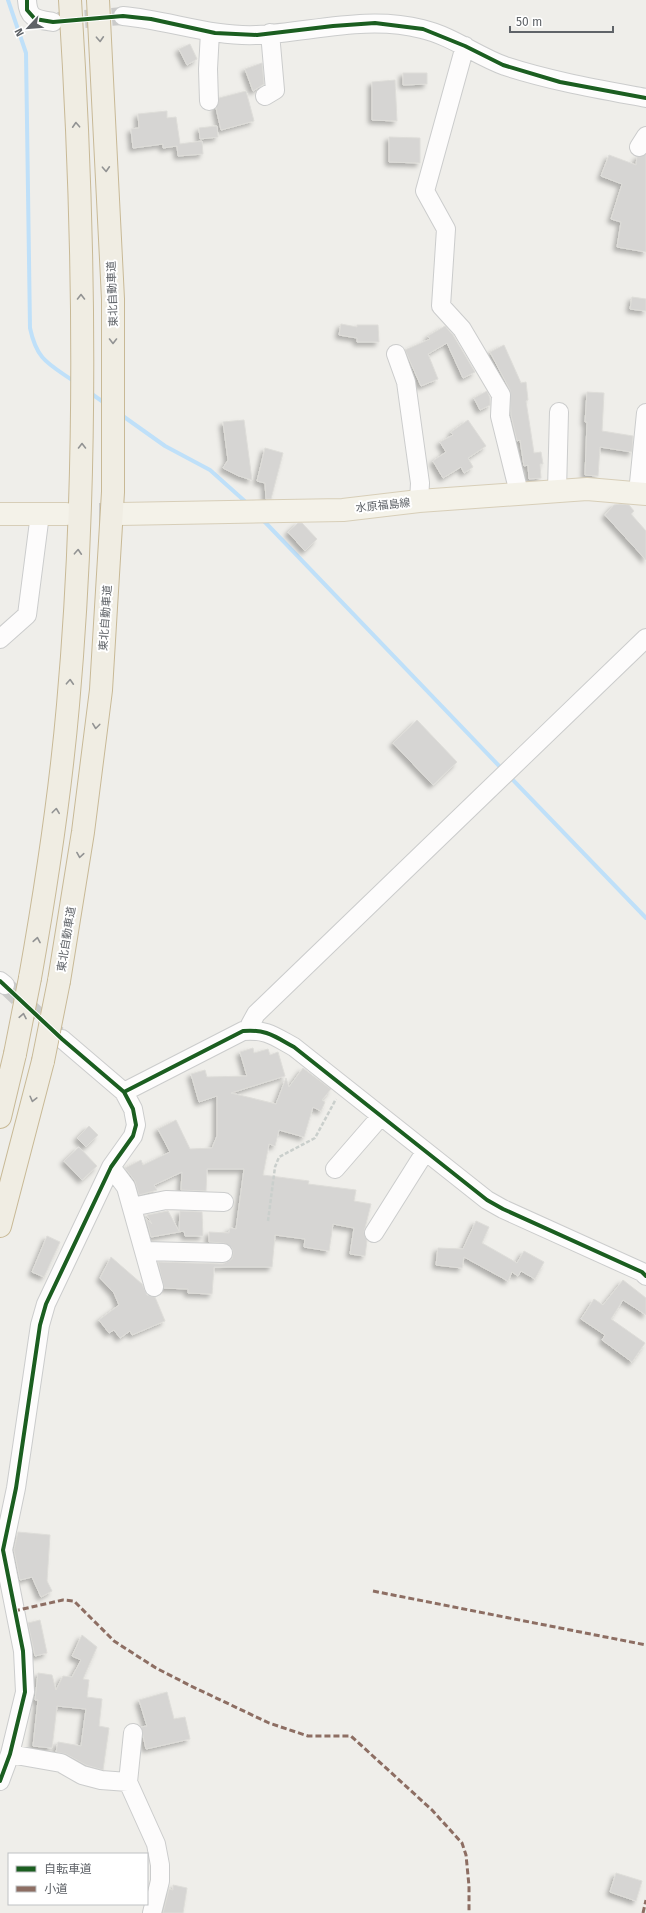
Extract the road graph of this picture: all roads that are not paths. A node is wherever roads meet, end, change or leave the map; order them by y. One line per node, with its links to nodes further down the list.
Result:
1 (27, 0): 5 (street)
2 (70, 0): 29 (highway, one-way to 2, bridge)
3 (98, 0): 35 (highway, 東北自動車道, one-way to 35, bridge)
4 (123, 16): 6 (street)
5 (53, 22)
6 (210, 32): 7 (street); 11 (street)
7 (270, 33): 8 (street); 9 (street)
8 (465, 46): 10 (street); 16 (street)
9 (265, 96)
10 (646, 98)
11 (209, 101)
12 (396, 354): 18 (street)
13 (559, 412): 15 (street)
14 (646, 413): 17 (street)
15 (557, 491): 16 (main road, 水原福島線); 17 (main road, 水原福島線)
16 (519, 493): 18 (main road, 水原福島線)
17 (642, 494)
18 (419, 501): 22 (main road, 水原福島線)
19 (0, 514): 20 (main road)
20 (40, 514): 21 (main road); 23 (street)
21 (66, 514)
22 (119, 514)
23 (0, 638)
24 (646, 638): 25 (street)
25 (252, 1030): 27 (street); 28 (street)
26 (62, 1039): 27 (street)
27 (124, 1092): 31 (street)
28 (380, 1116): 30 (street); 32 (street)
29 (0, 1117)
30 (425, 1152): 36 (street); 39 (street)
31 (111, 1167): 34 (street); 42 (street)
32 (334, 1169)
33 (224, 1202): 34 (street)
34 (132, 1207): 37 (street)
35 (0, 1226)
36 (374, 1233)
37 (145, 1251): 38 (street); 40 (street)
38 (223, 1253)
39 (646, 1276)
40 (154, 1287)
41 (133, 1733): 44 (street)
42 (10, 1754): 43 (street); 44 (street)
43 (0, 1781)
44 (128, 1782): 45 (street)
45 (152, 1913)

